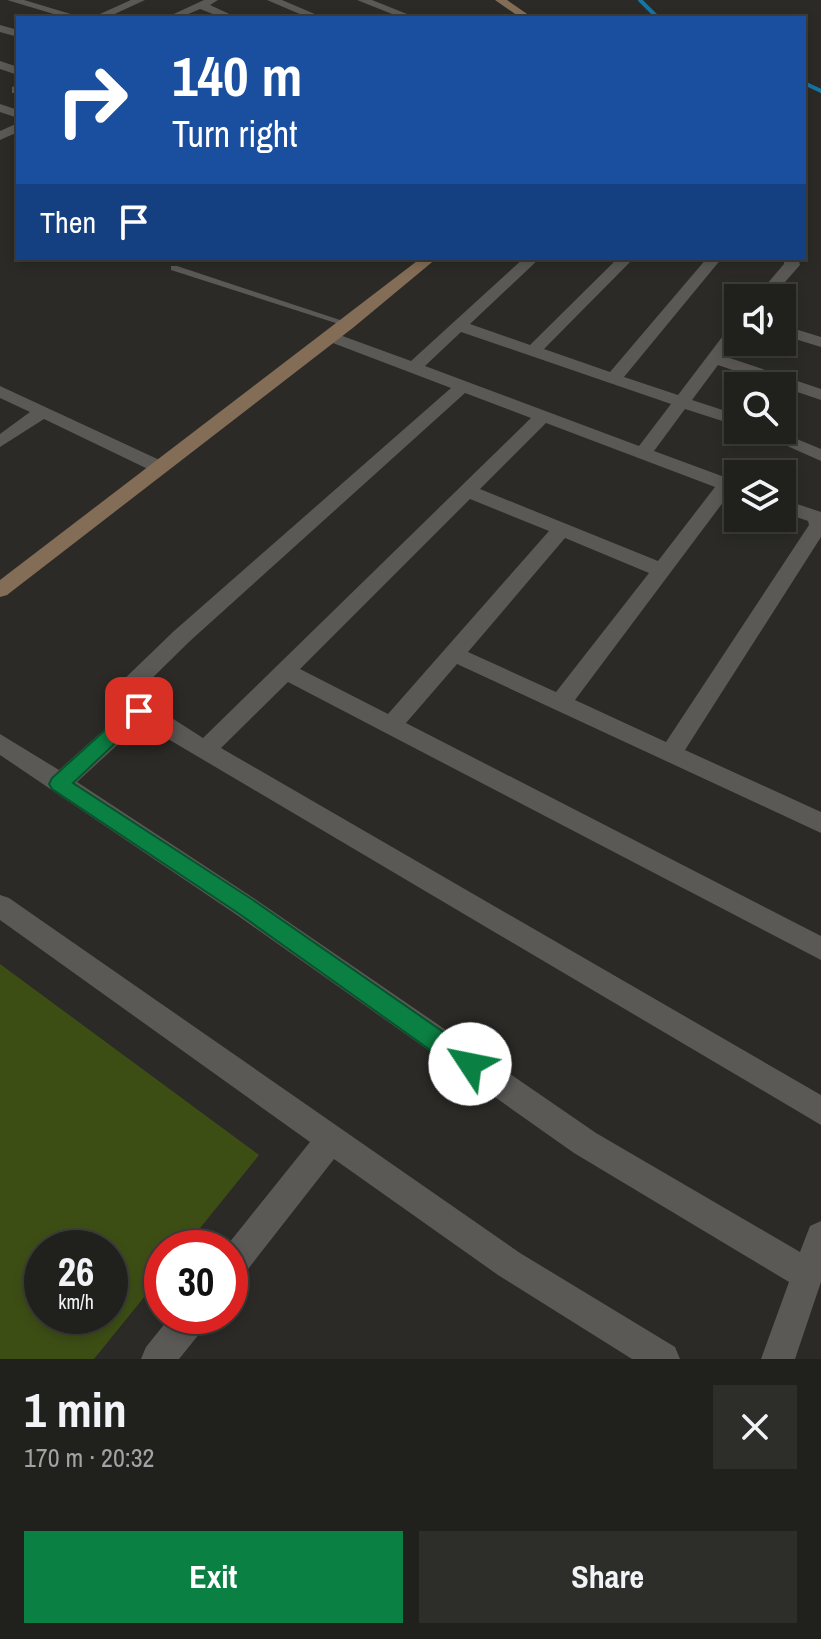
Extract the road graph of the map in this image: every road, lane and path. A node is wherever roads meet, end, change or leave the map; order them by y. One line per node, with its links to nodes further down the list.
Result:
1 (103, 0): 9 (street)
2 (140, 0): 9 (street)
3 (213, 0): 8 (street)
4 (272, 0): 16 (street)
5 (362, 0): 11 (street)
6 (500, 0): 19 (main road)
7 (18, 1): 10 (street); 12 (street)
8 (199, 5): 14 (street); 15 (street)
9 (125, 6): 13 (street)
10 (0, 9)
11 (395, 12): 17 (street); 18 (street)
12 (72, 16)
13 (101, 16)
14 (174, 16)
15 (228, 16)
16 (314, 16)
17 (384, 16)
18 (406, 16)
19 (525, 16)
20 (428, 260): 27 (main road)
21 (531, 260): 28 (street)
22 (625, 260): 33 (street)
23 (713, 260): 36 (street)
24 (791, 260): 26 (street)
25 (174, 268): 27 (lane)
26 (775, 284)
27 (348, 324): 30 (main road)
28 (459, 326): 33 (street); 35 (street)
29 (796, 334): 31 (street)
30 (331, 337): 35 (street); 48 (main road)
31 (821, 342)
32 (724, 344): 34 (street)
33 (533, 351): 36 (street)
34 (713, 358): 39 (street); 40 (street)
35 (415, 366): 37 (street)
36 (614, 378): 40 (street)
37 (464, 385): 42 (street); 59 (street)
38 (0, 391): 41 (street)
39 (821, 395)
40 (682, 401): 43 (street); 46 (street)
41 (43, 411): 44 (street); 48 (street)
42 (544, 415): 46 (street); 50 (street)
43 (724, 416)
44 (0, 442)
45 (793, 444): 47 (street)
46 (643, 453): 49 (street)
47 (821, 456)
48 (159, 467): 55 (main road)
49 (724, 484)
50 (468, 491): 53 (street); 57 (street)
51 (724, 496): 54 (street)
52 (796, 510): 63 (street)
53 (562, 529): 54 (street); 56 (street)
54 (661, 570): 58 (street)
55 (0, 590)
56 (454, 654): 58 (street); 60 (street)
57 (286, 671): 60 (street); 62 (street)
58 (561, 702): 63 (street)
59 (139, 711): 62 (street); 64 (street)
60 (390, 726): 67 (street)
61 (0, 743): 64 (street)
62 (205, 750): 68 (street)
63 (672, 752): 65 (street)
64 (59, 784): 72 (street)
65 (821, 823)
66 (0, 906): 69 (street)
67 (821, 949)
68 (821, 1111)
69 (331, 1139): 71 (street); 75 (street)
70 (821, 1237): 72 (street)
71 (248, 1244)
72 (808, 1275): 76 (street)
73 (178, 1334): 74 (street)
74 (158, 1359)
75 (663, 1359)
76 (778, 1359)

